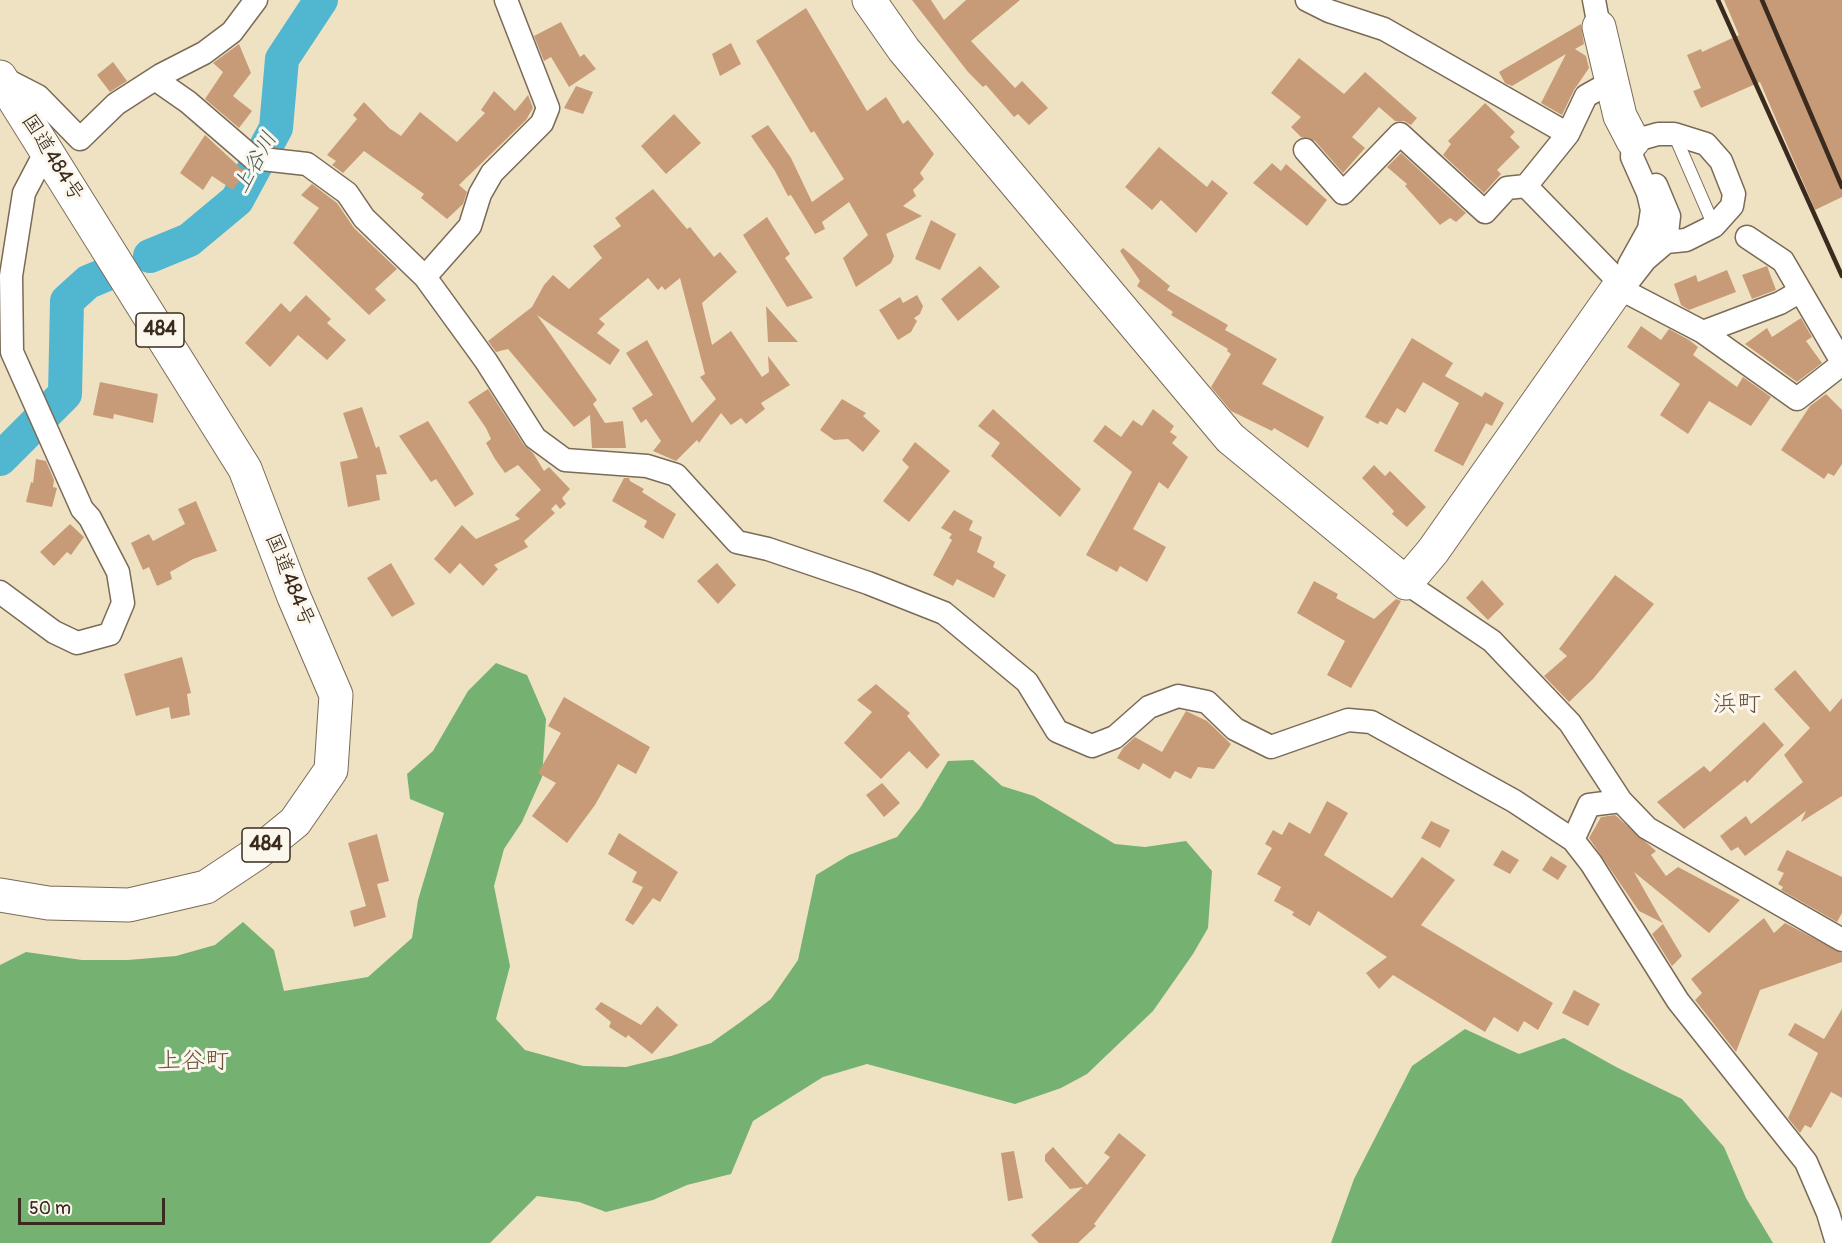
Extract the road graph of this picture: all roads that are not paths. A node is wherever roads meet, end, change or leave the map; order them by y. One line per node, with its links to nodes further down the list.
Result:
1 (256, 0): 7 (street)
2 (506, 0): 18 (street)
3 (869, 0): 23 (main road)
4 (1307, 0): 9 (street)
5 (1596, 13): 8 (main road)
6 (0, 77): 7 (street); 12 (main road, 国道484号 / 484)
7 (155, 79): 18 (street)
8 (1611, 82): 9 (street); 11 (main road)
9 (1568, 134): 14 (street)
10 (1674, 134): 11 (street); 15 (lane); 15 (street)
11 (1633, 141): 17 (street); 19 (street)
12 (47, 149): 24 (street); 27 (main road, 国道484号 / 484)
13 (1305, 150): 14 (street)
14 (1526, 186): 19 (street)
15 (1714, 226): 17 (street)
16 (1747, 237): 20 (street)
17 (1666, 242): 19 (street)
18 (425, 277): 26 (street)
19 (1620, 285): 21 (street); 23 (main road)
20 (1799, 291): 21 (street); 22 (street)
21 (1703, 332): 22 (street)
22 (1842, 363)
23 (1406, 583): 25 (street)
24 (0, 592)
25 (1621, 801): 26 (street); 28 (street)
26 (1573, 840): 29 (street)
27 (0, 895)
28 (1842, 940)
29 (1837, 1243)

